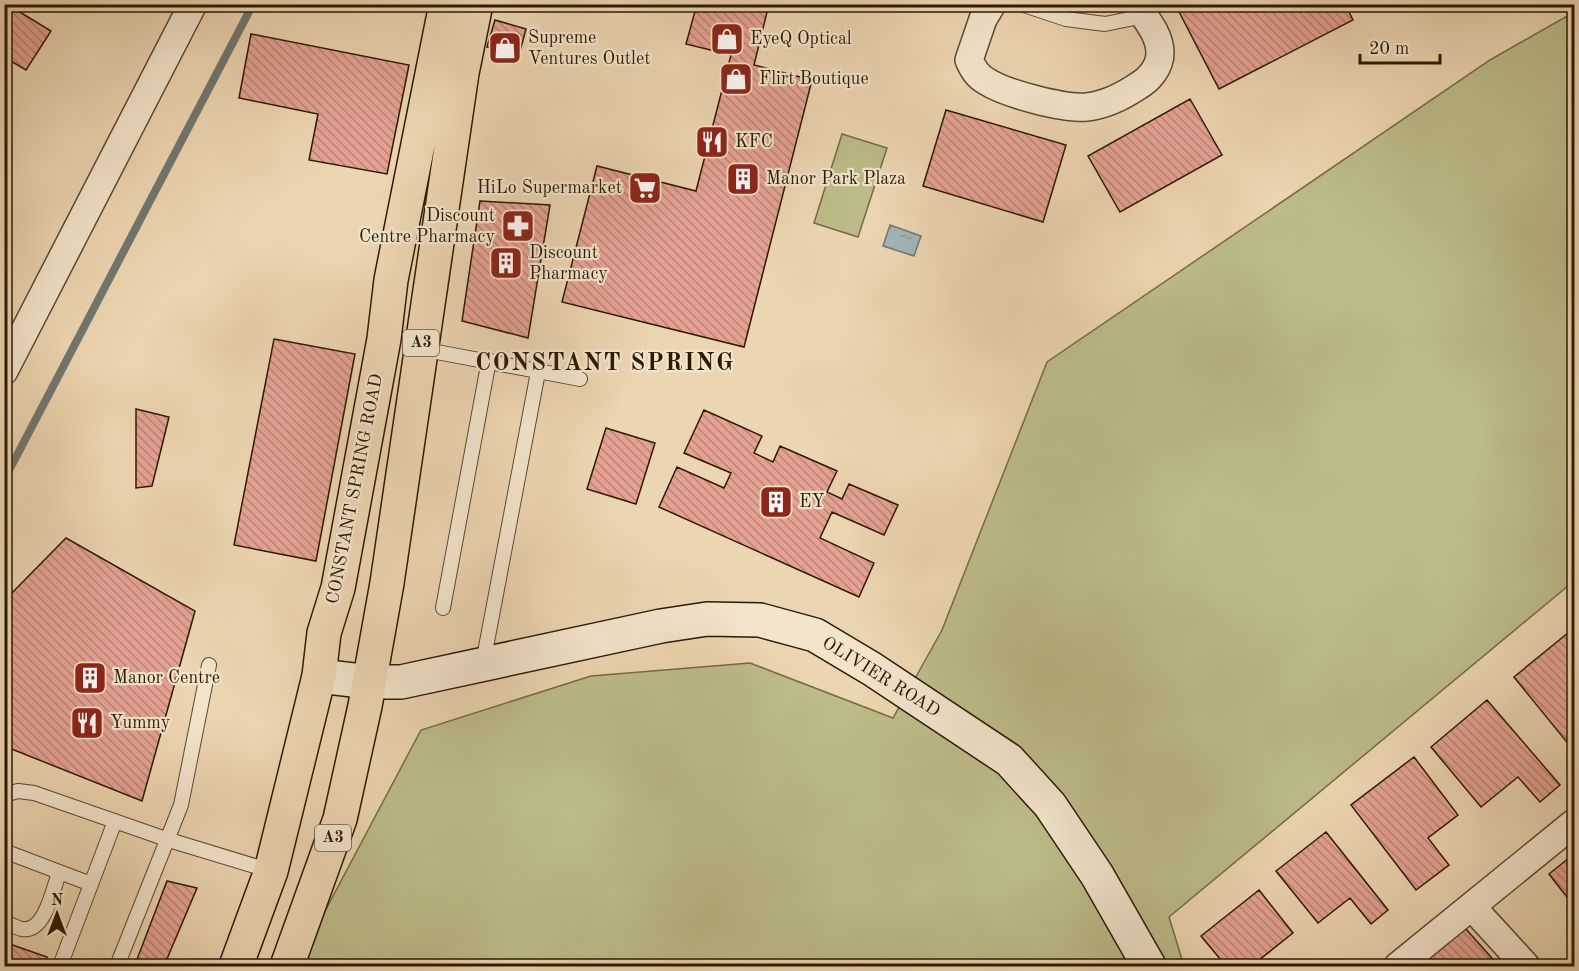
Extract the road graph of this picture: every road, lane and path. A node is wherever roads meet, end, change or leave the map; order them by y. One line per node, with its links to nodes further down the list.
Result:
1 (193, 4): 9 (street)
2 (446, 4): 15 (main road, CONSTANT SPRING ROAD / A3)
3 (476, 4): 7 (main road, A3)
4 (992, 4): 6 (street)
5 (1021, 4): 6 (lane)
6 (1140, 10)
7 (421, 349): 8 (lane); 16 (main road, A3)
8 (489, 360): 10 (lane); 12 (lane)
9 (4, 371)
10 (538, 372): 11 (lane); 13 (lane)
11 (580, 379)
12 (443, 608)
13 (483, 663): 16 (main road, OLIVIER ROAD); 31 (main road, OLIVIER ROAD)
14 (209, 665): 20 (lane)
15 (319, 676): 16 (main road, OLIVIER ROAD); 22 (main road, CONSTANT SPRING ROAD / A3)
16 (370, 682): 30 (main road, A3)
17 (4, 795): 18 (lane)
18 (115, 821): 20 (lane); 24 (lane)
19 (1575, 823): 25 (street)
20 (169, 840): 22 (lane); 28 (lane)
21 (4, 851): 23 (lane)
22 (271, 871): 29 (main road, CONSTANT SPRING ROAD / A3)
23 (59, 873): 24 (lane); 26 (lane)
24 (91, 884): 27 (lane)
25 (1472, 907): 32 (street); 33 (street)
26 (4, 921)
27 (60, 966)
28 (117, 966)
29 (236, 966)
30 (287, 966)
31 (1149, 966)
32 (1398, 966)
33 (1526, 966)

